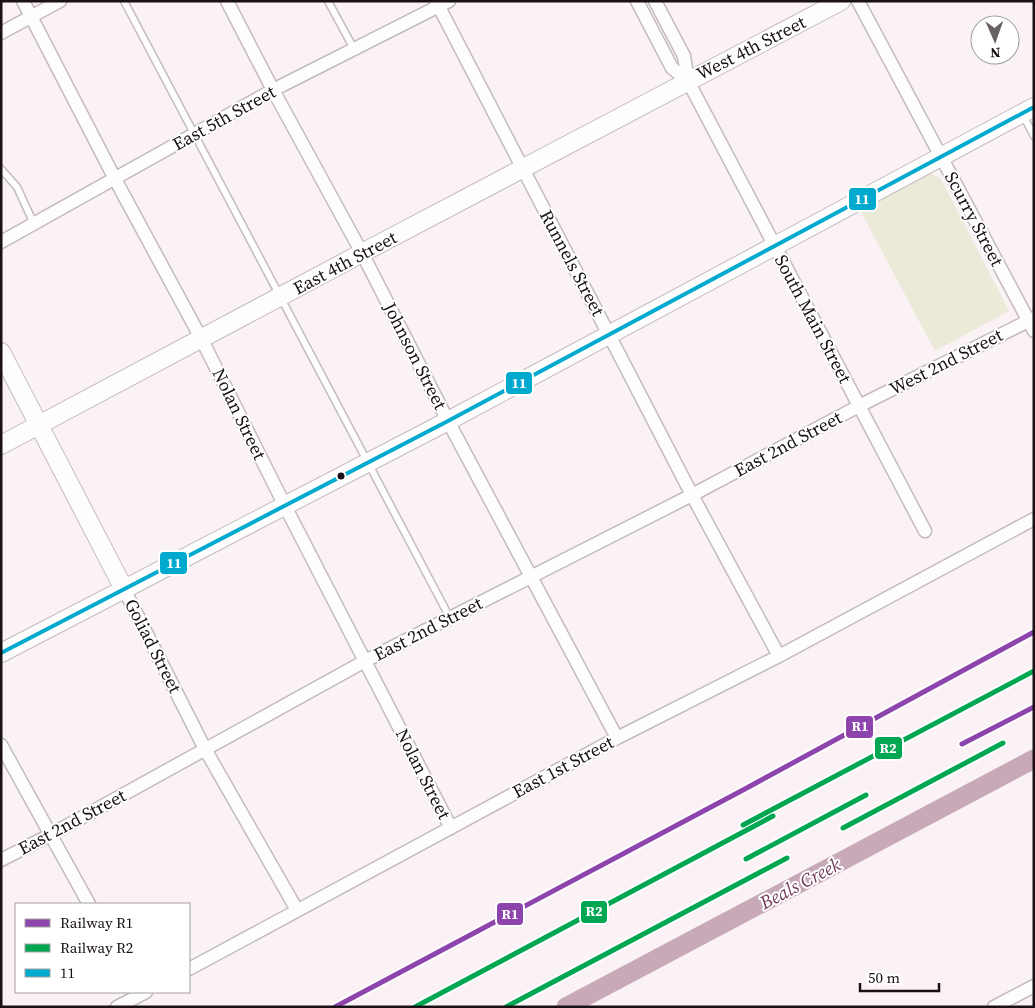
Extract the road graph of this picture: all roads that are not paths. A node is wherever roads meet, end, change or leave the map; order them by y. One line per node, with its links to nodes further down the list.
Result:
1 (23, 1): 11 (street, Nolan Street)
2 (60, 1): 11 (street)
3 (124, 1): 17 (lane)
4 (226, 1): 15 (street, Johnson Street)
5 (328, 1): 13 (lane)
6 (637, 1): 14 (street, South Main Street)
7 (655, 1): 14 (street, South Main Street)
8 (841, 1): 14 (main road, West 4th Street)
9 (858, 1): 19 (street, Scurry Street)
10 (441, 3): 13 (street, East 5th Street); 21 (street, Runnels Street)
11 (31, 16): 12 (street); 22 (street, Nolan Street)
12 (1, 33)
13 (354, 49): 15 (street, East 5th Street)
14 (688, 80): 21 (main road, East 4th Street); 25 (street, South Main Street)
15 (273, 90): 17 (street, East 5th Street); 26 (street, Johnson Street)
16 (1028, 110): 18 (lane); 19 (main road)
17 (194, 135): 22 (street, East 5th Street); 27 (lane)
18 (1034, 136)
19 (940, 156): 25 (main road); 28 (street, Scurry Street)
20 (1, 169): 23 (lane)
21 (522, 169): 26 (main road, East 4th Street); 29 (street, Runnels Street)
22 (115, 179): 23 (street, East 5th Street); 30 (street, Nolan Street)
23 (34, 224): 24 (street, East 5th Street)
24 (1, 242)
25 (774, 245): 29 (main road); 32 (street, South Main Street)
26 (362, 253): 27 (main road, East 4th Street); 33 (street, Johnson Street)
27 (281, 297): 30 (main road, East 4th Street); 36 (lane)
28 (1032, 323): 32 (street, West 2nd Street)
29 (610, 334): 33 (main road); 37 (street, Runnels Street)
30 (202, 340): 34 (main road, East 4th Street); 38 (street, Nolan Street)
31 (1, 352): 34 (main road, Goliad Street)
32 (859, 406): 37 (street, East 2nd Street); 40 (street, South Main Street)
33 (448, 421): 36 (main road); 41 (street, Johnson Street)
34 (39, 426): 35 (main road, East 4th Street); 42 (main road, Goliad Street)
35 (1, 446)
36 (368, 462): 38 (main road); 43 (lane)
37 (692, 495): 41 (street, East 2nd Street); 45 (street, Runnels Street)
38 (285, 506): 42 (main road); 46 (street, Nolan Street)
39 (1034, 519): 45 (street, East 1st Street)
40 (924, 531)
41 (532, 577): 43 (street, East 2nd Street); 47 (street, Johnson Street)
42 (124, 589): 44 (main road); 49 (street, Goliad Street)
43 (450, 618): 46 (street, East 2nd Street)
44 (1, 654)
45 (779, 656): 47 (street, East 1st Street)
46 (365, 661): 49 (street, East 2nd Street); 50 (street, Nolan Street)
47 (617, 738): 50 (street, East 1st Street)
48 (1, 745): 51 (street)
49 (205, 749): 51 (street, East 2nd Street); 54 (street, Goliad Street)
50 (450, 828): 54 (street, East 1st Street)
51 (50, 834): 52 (street, East 2nd Street); 53 (street)
52 (1, 860)
53 (88, 903)
54 (297, 910): 55 (street, East 1st Street)
55 (190, 968)
56 (1034, 986): 59 (street)
57 (141, 993): 58 (street)
58 (117, 1007)
59 (994, 1007)

